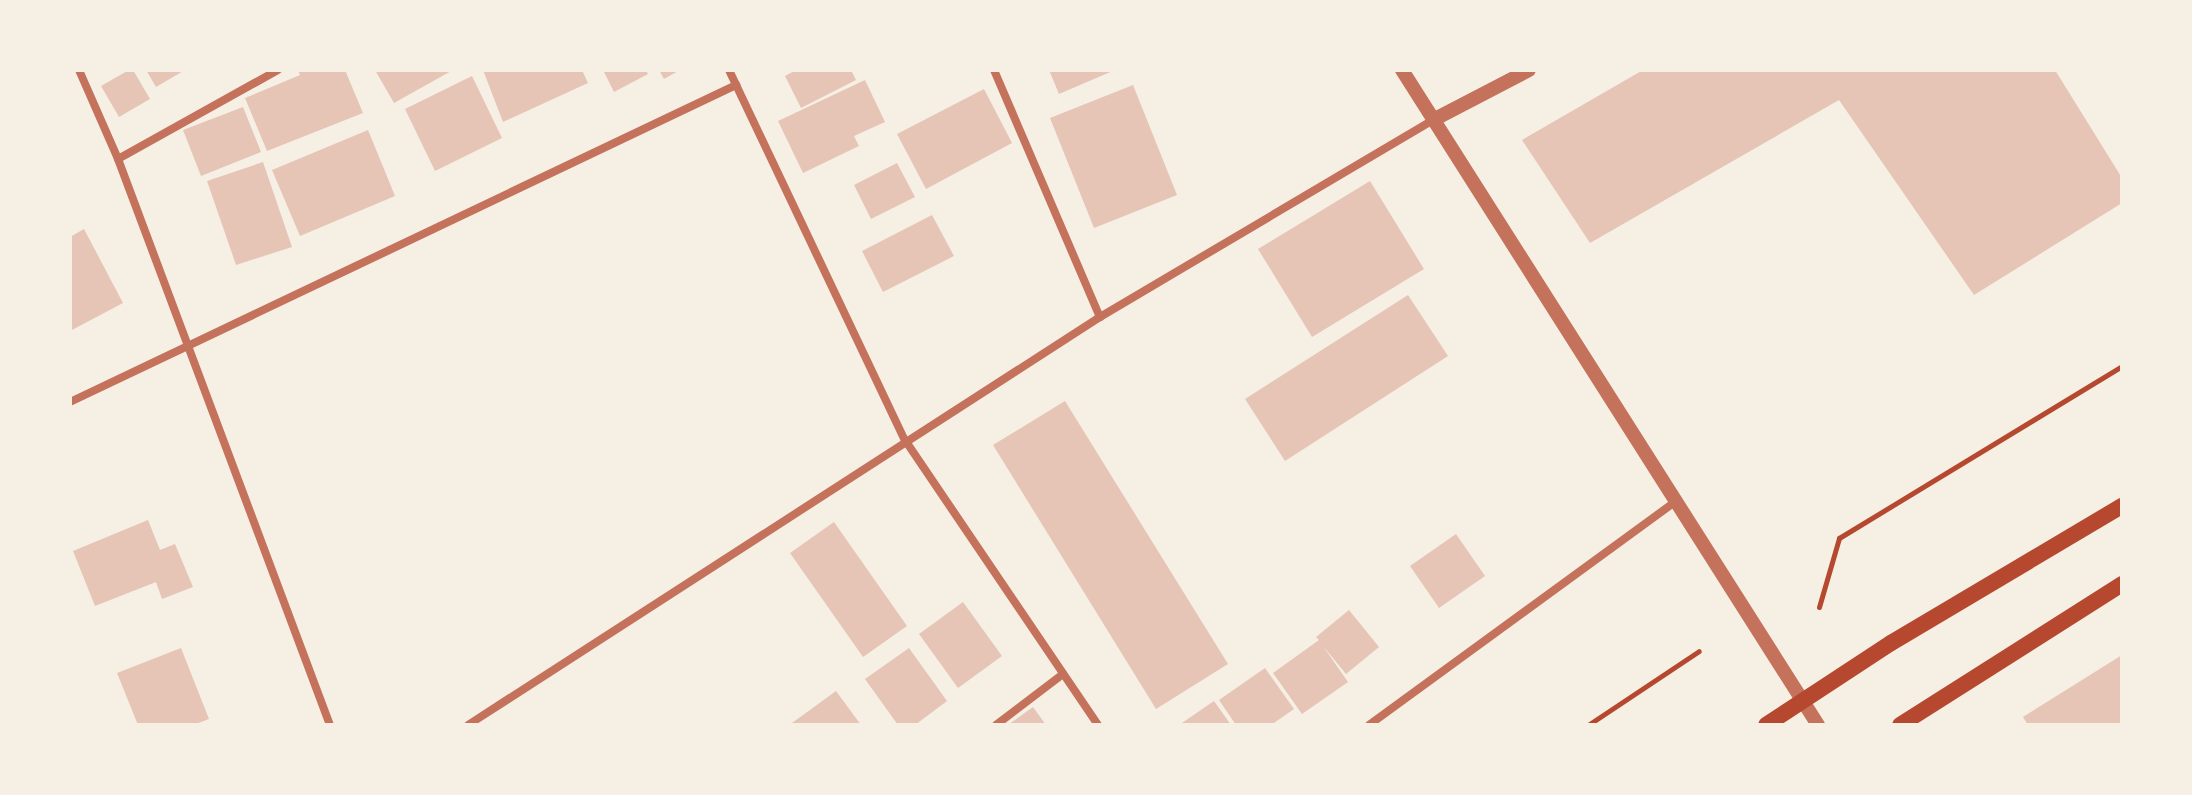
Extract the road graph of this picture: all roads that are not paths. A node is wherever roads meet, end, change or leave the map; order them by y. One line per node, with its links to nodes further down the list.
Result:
1 (79, 70): 9 (street)
2 (278, 70): 9 (street)
3 (729, 70): 7 (street)
4 (994, 70): 10 (street)
5 (1402, 70): 8 (street)
6 (1529, 70): 8 (street)
7 (736, 85): 11 (street); 13 (street)
8 (1433, 120): 10 (street); 14 (street)
9 (118, 159): 11 (street)
10 (1100, 317): 13 (street)
11 (186, 347): 12 (street); 19 (street)
12 (70, 402)
13 (905, 440): 17 (street); 20 (street)
14 (1677, 500): 18 (street); 23 (street)
15 (2122, 506): 18 (main road)
16 (2122, 584): 26 (main road)
17 (1063, 674): 21 (street); 22 (street)
18 (1803, 701): 24 (main road); 25 (street)
19 (330, 725)
20 (468, 725)
21 (996, 725)
22 (1098, 725)
23 (1369, 725)
24 (1766, 725)
25 (1818, 725)
26 (1900, 725)

